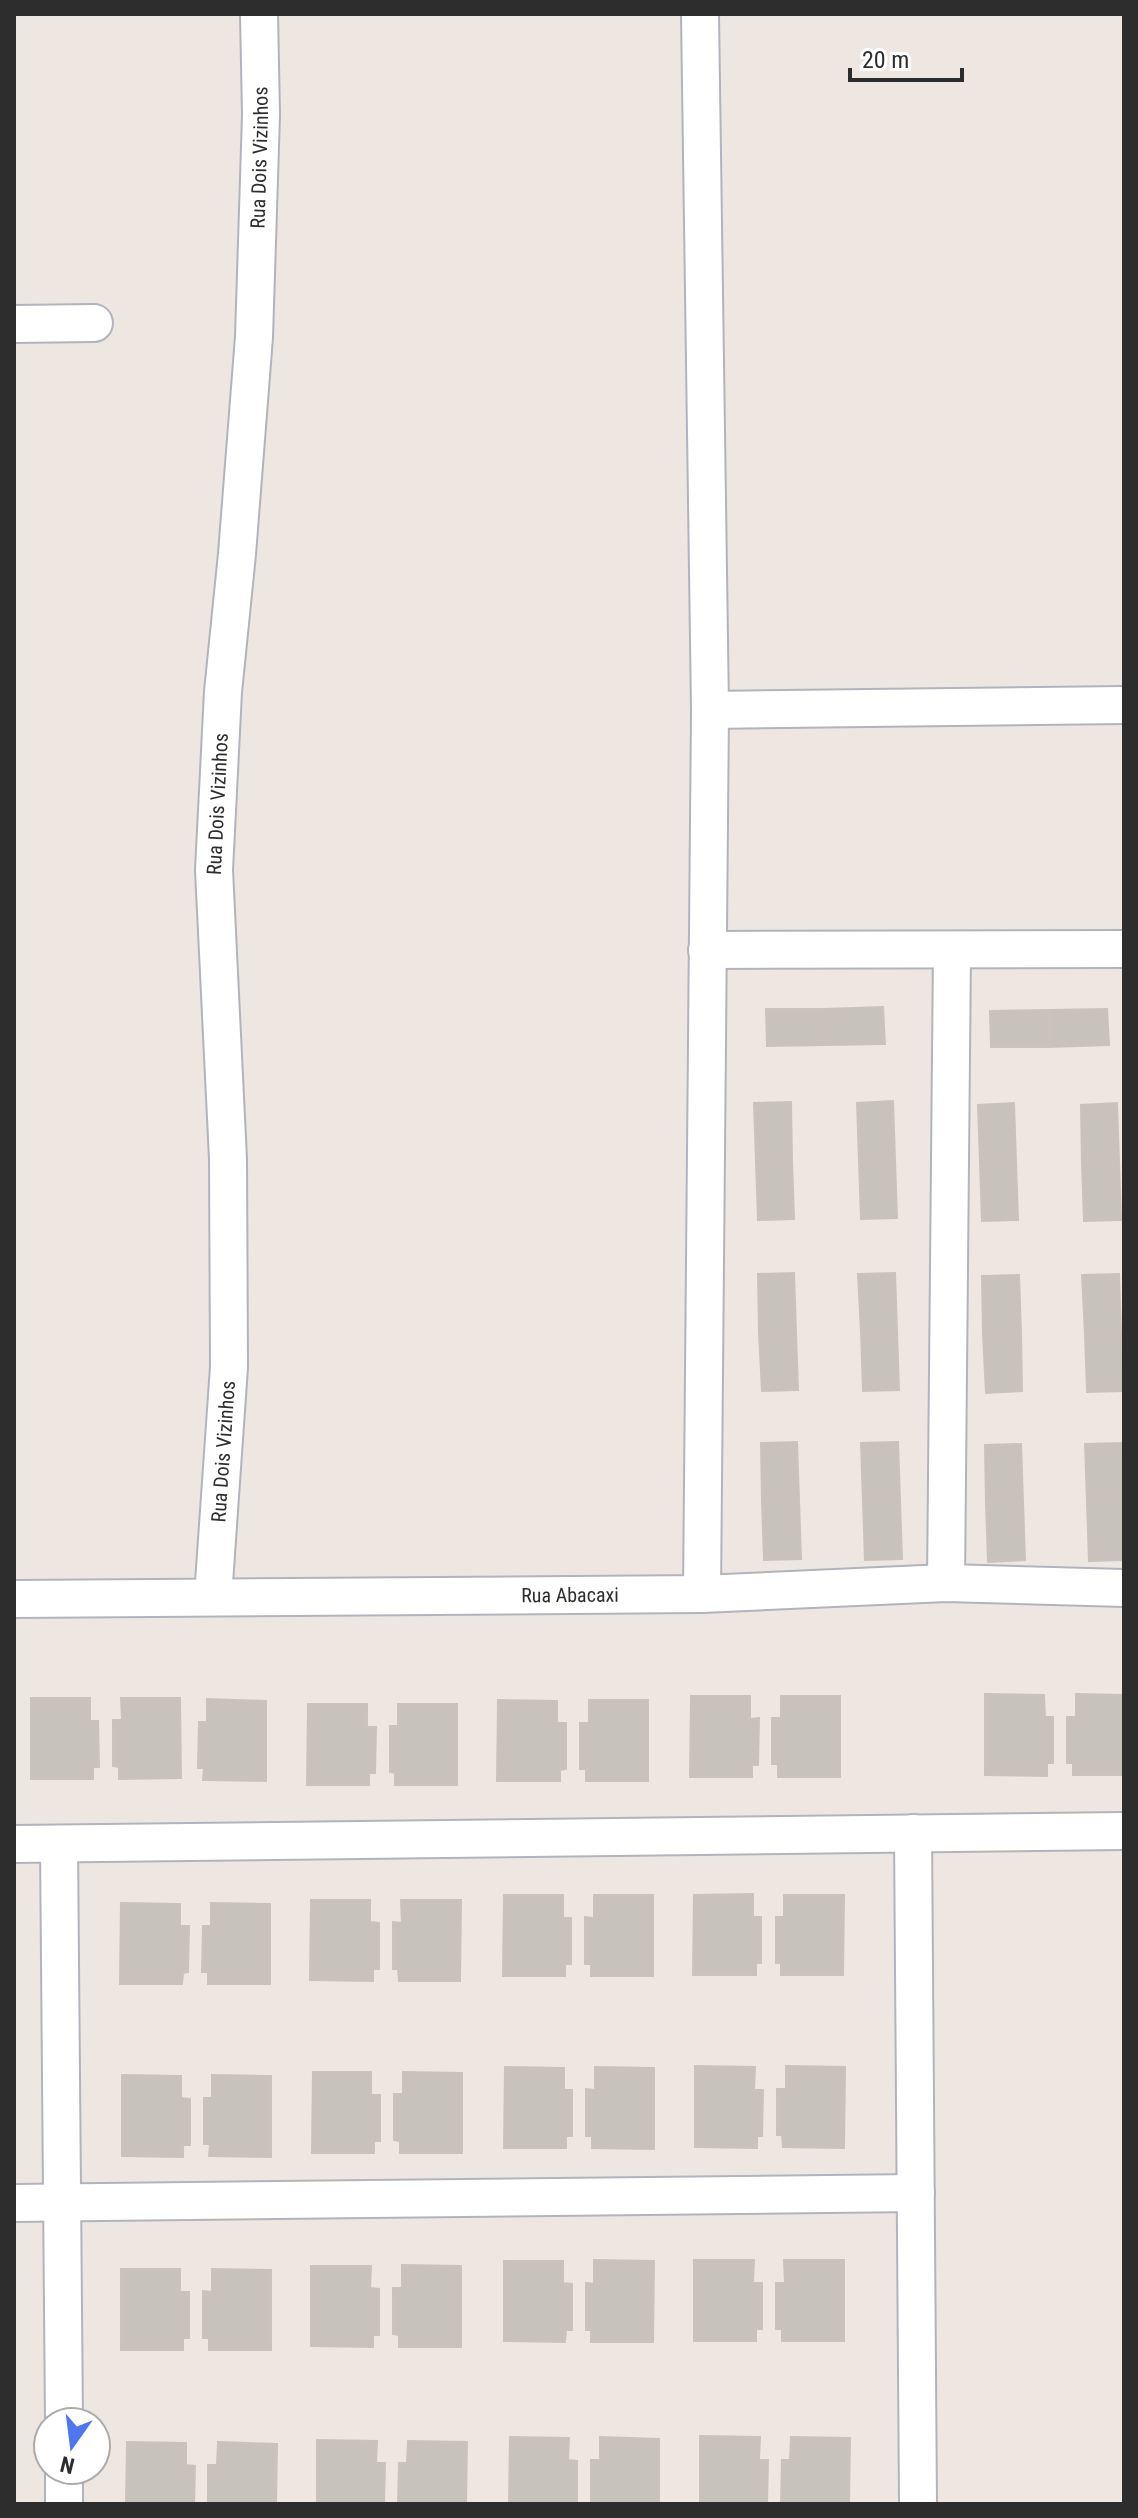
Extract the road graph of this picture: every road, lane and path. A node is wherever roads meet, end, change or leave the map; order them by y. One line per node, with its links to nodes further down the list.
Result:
1 (259, 14): 13 (street, Rua Dois Vizinhos)
2 (700, 14): 6 (street)
3 (94, 323): 4 (street)
4 (14, 324)
5 (1124, 705): 6 (street)
6 (710, 710): 8 (street)
7 (1124, 949): 9 (street)
8 (707, 950): 9 (street); 12 (street)
9 (952, 950): 10 (street)
10 (946, 1583): 11 (street, Rua Abacaxi); 12 (street, Rua Abacaxi)
11 (1124, 1588)
12 (702, 1594): 13 (street, Rua Abacaxi)
13 (213, 1597): 14 (street, Rua Abacaxi)
14 (14, 1599)
15 (1124, 1831): 16 (street)
16 (913, 1833): 18 (street); 19 (street)
17 (14, 1844): 18 (street)
18 (59, 1844): 20 (street)
19 (916, 2193): 20 (street); 23 (street)
20 (62, 2202): 21 (street); 22 (street)
21 (14, 2203)
22 (64, 2406)
23 (918, 2504)

